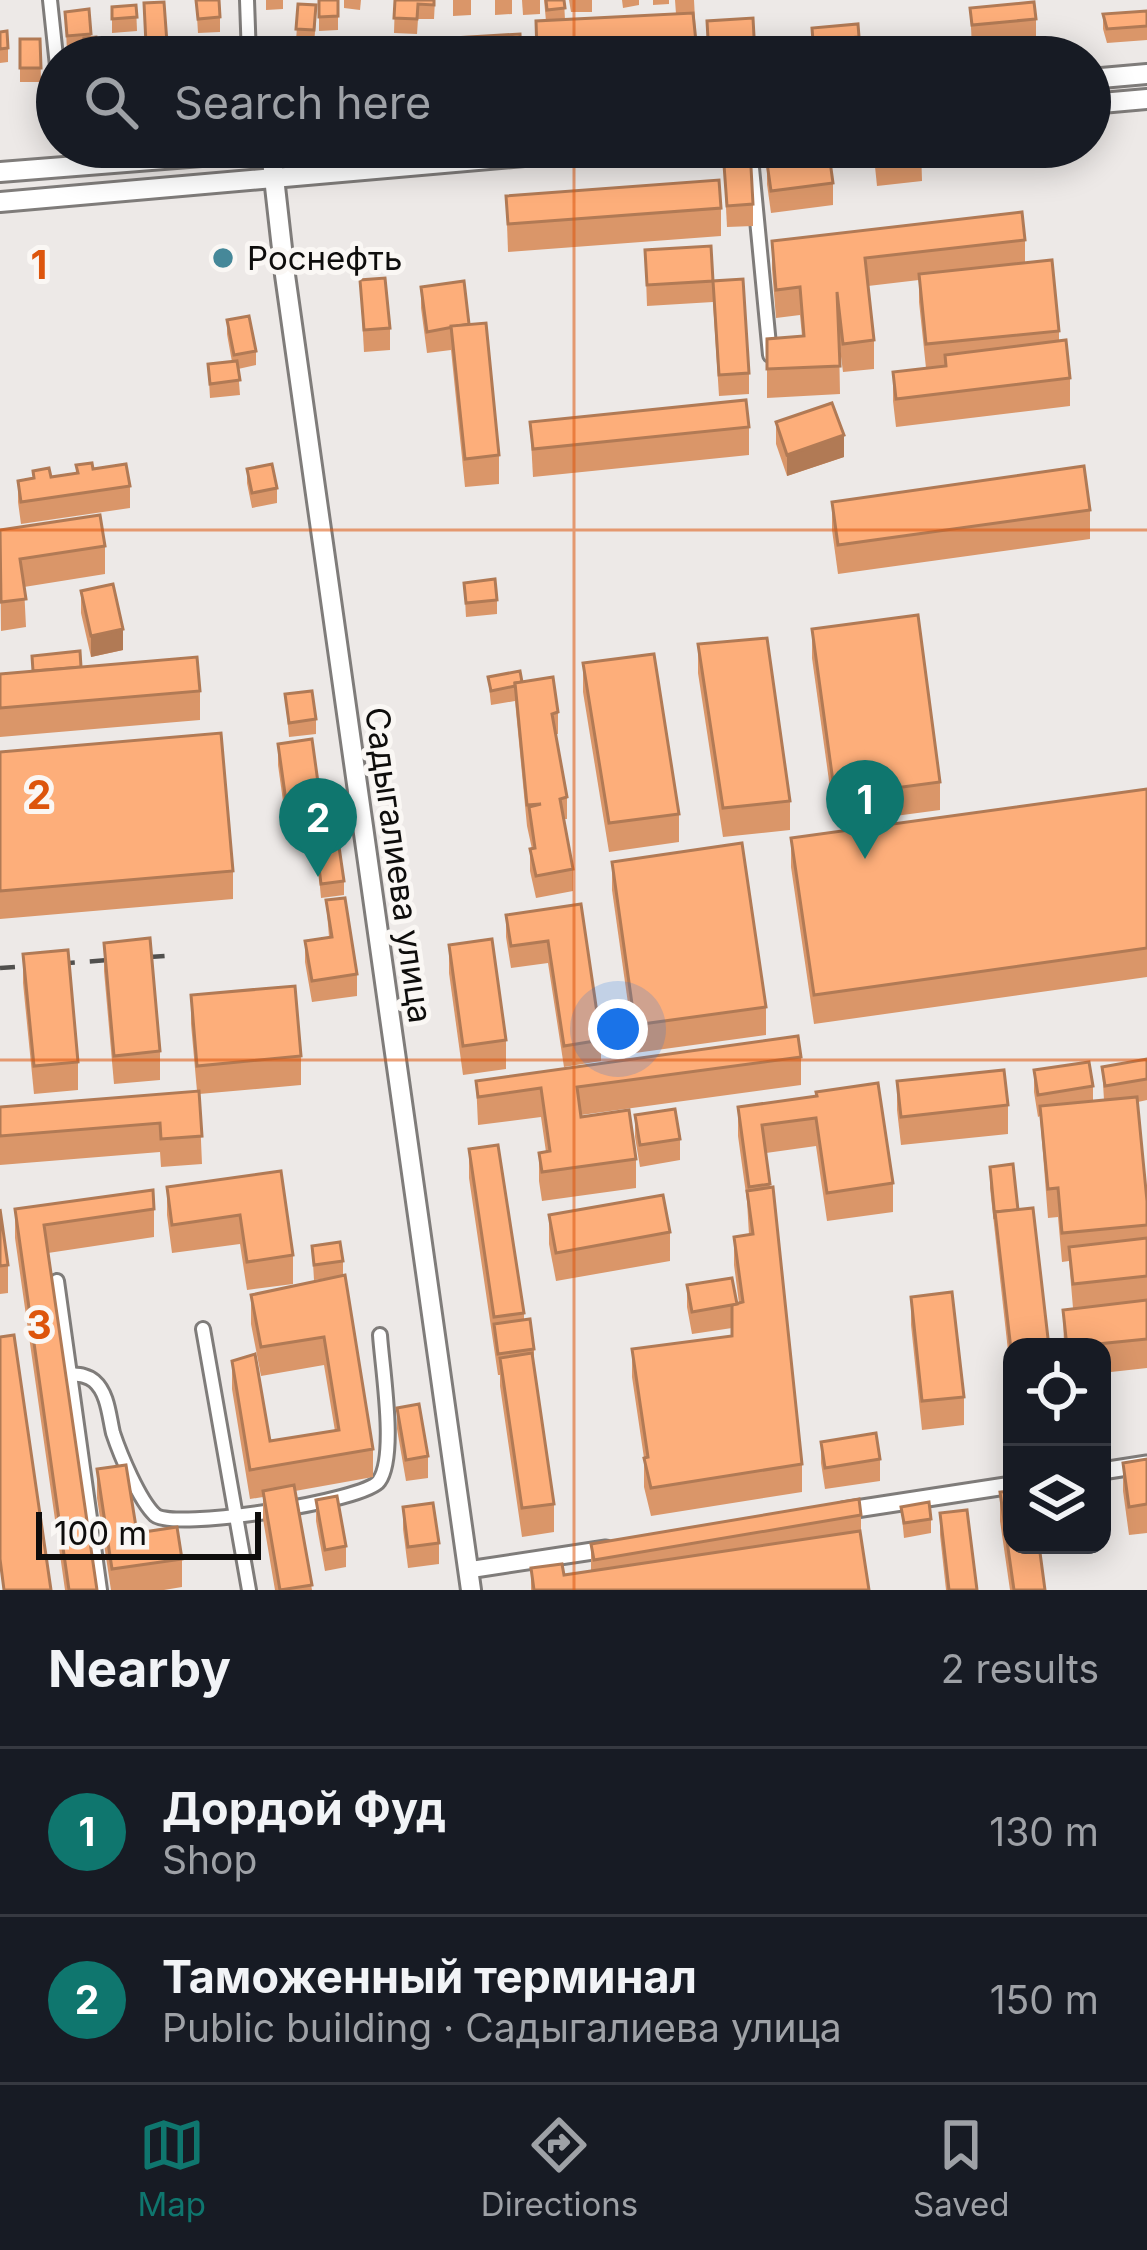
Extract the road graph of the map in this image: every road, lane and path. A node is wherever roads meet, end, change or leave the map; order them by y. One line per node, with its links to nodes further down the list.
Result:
1 (50, 0): 3 (street)
2 (247, 0): 4 (street)
3 (54, 36)
4 (248, 36)
5 (1147, 74): 6 (main road)
6 (1111, 77)
7 (1147, 99): 8 (main road)
8 (1111, 102)
9 (36, 163): 13 (main road)
10 (273, 168): 14 (main road, Садыгалиева улица)
11 (395, 168): 14 (main road)
12 (752, 168): 16 (street)
13 (0, 172)
14 (274, 179): 15 (main road); 27 (main road, Садыгалиева улица)
15 (0, 202)
16 (771, 357)
17 (58, 1281): 20 (street)
18 (203, 1329): 25 (street)
19 (380, 1335): 25 (street)
20 (69, 1374): 25 (street); 28 (street)
21 (1147, 1464): 22 (street)
22 (1111, 1470)
23 (1003, 1486): 24 (street)
24 (824, 1514)
25 (236, 1516): 29 (street)
26 (620, 1546): 27 (street)
27 (469, 1580)
28 (100, 1590)
29 (249, 1590)

